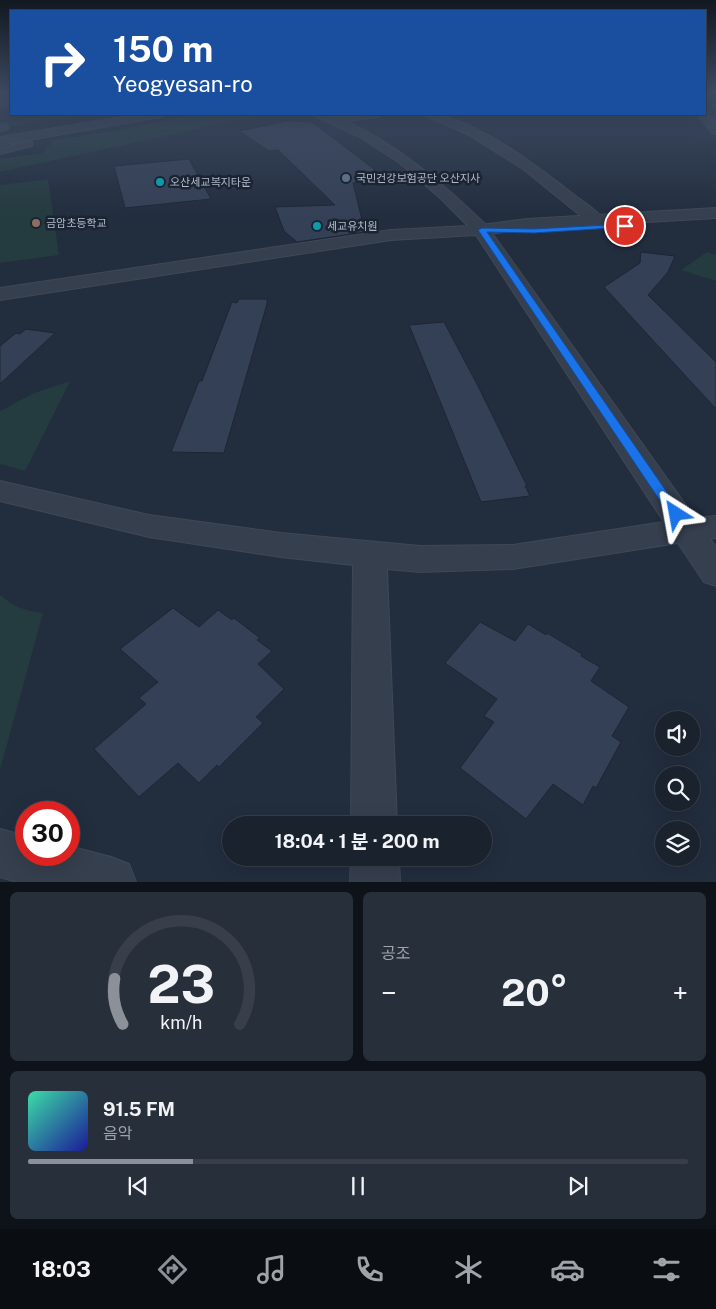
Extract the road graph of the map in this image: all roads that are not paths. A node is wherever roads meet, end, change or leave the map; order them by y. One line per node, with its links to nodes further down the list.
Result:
1 (41, 134): 4 (street)
2 (367, 134): 10 (street)
3 (476, 134): 8 (street)
4 (0, 141)
5 (30, 144): 6 (street)
6 (0, 151)
7 (716, 213): 8 (street)
8 (597, 220): 10 (street)
9 (716, 221): 10 (street)
10 (482, 230): 11 (street); 13 (street)
11 (0, 294)
12 (0, 491): 14 (street)
13 (701, 528): 14 (street); 15 (street)
14 (370, 556): 16 (street)
15 (716, 573)
16 (374, 816)
17 (0, 853): 19 (street)
18 (375, 866): 20 (street)
19 (111, 882)
20 (375, 882)

